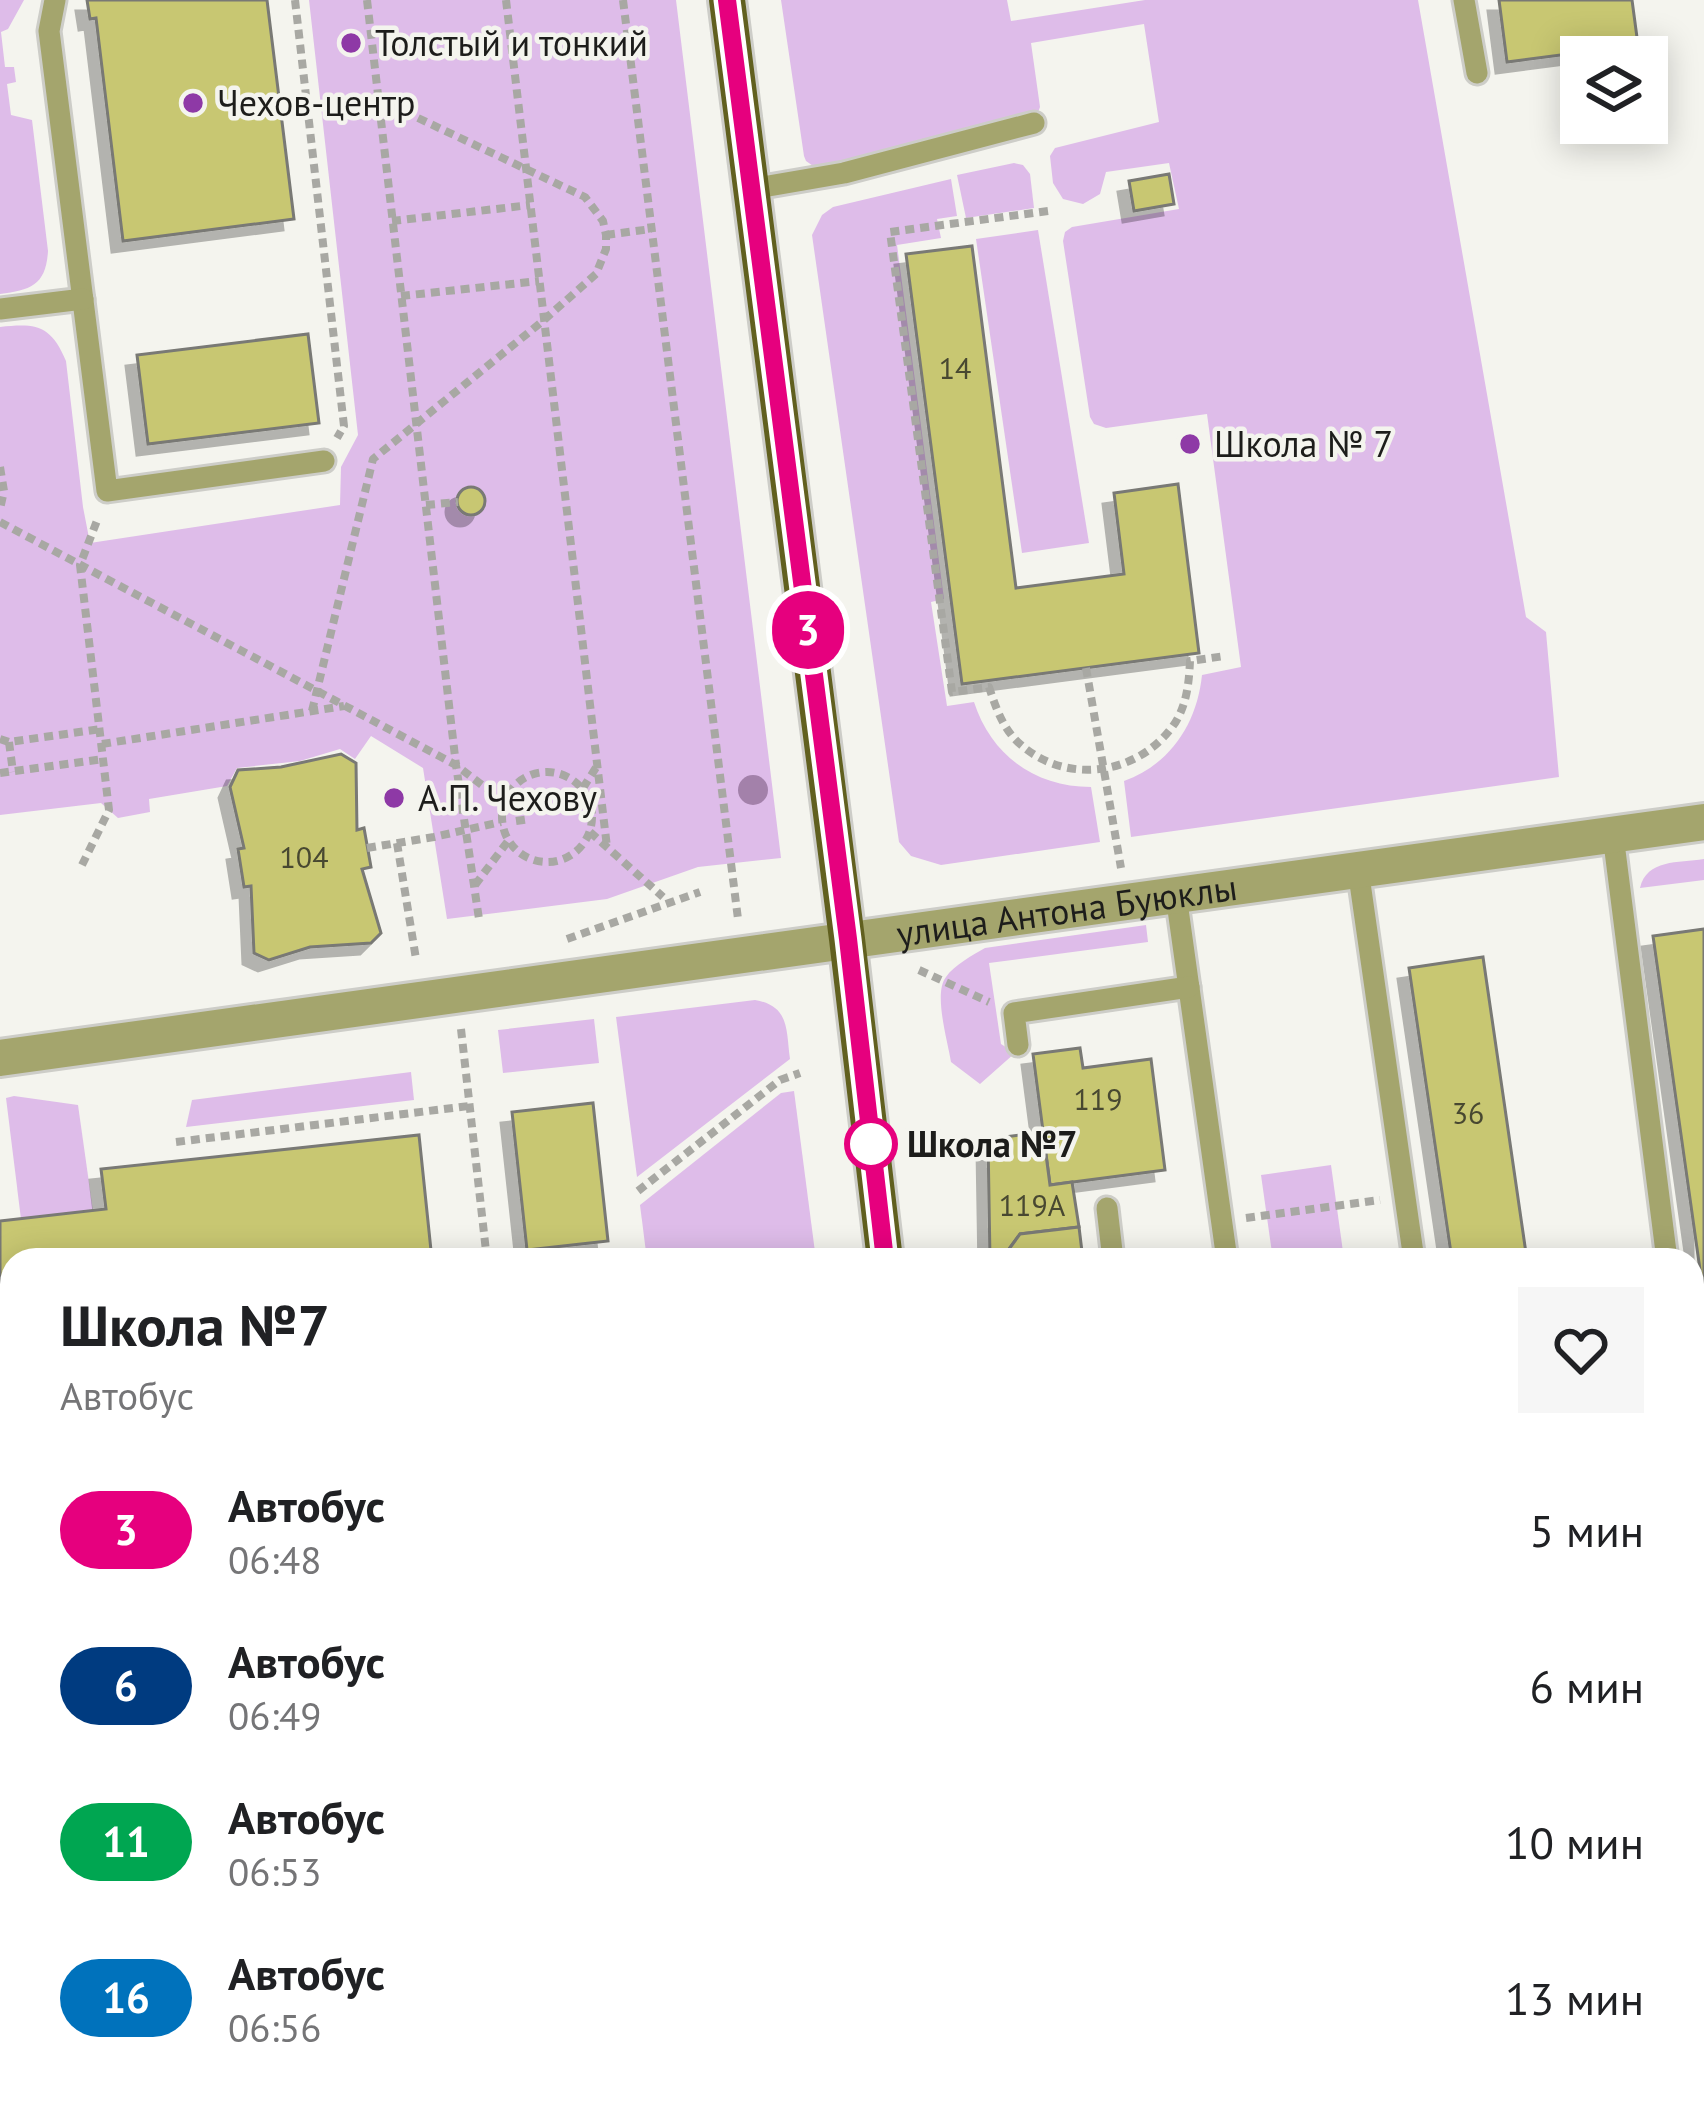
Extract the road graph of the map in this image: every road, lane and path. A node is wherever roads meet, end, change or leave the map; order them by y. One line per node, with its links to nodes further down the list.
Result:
1 (56, 0): 20 (lane)
2 (295, 0): 24 (path)
3 (367, 0): 9 (path)
4 (506, 0): 11 (path)
5 (623, 0): 16 (path)
6 (727, 0): 12 (main road)
7 (1464, 0): 8 (lane)
8 (1477, 73)
9 (379, 100): 11 (path); 15 (path)
10 (1034, 123): 12 (lane)
11 (526, 168): 13 (path); 17 (path)
12 (751, 189): 68 (main road)
13 (530, 206): 15 (path); 18 (path)
14 (1048, 211): 43 (path)
15 (392, 221): 19 (path)
16 (651, 229): 17 (path); 67 (path)
17 (606, 235): 22 (path)
18 (539, 281): 19 (path); 22 (path)
19 (401, 296): 23 (path)
20 (82, 299): 21 (lane); 26 (lane)
21 (0, 309)
22 (544, 320): 23 (path); 42 (path)
23 (416, 423): 28 (path); 34 (path)
24 (324, 461): 26 (lane)
25 (0, 467): 29 (path)
26 (107, 491): 31 (path)
27 (458, 502): 28 (path)
28 (426, 505): 41 (path)
29 (0, 509)
30 (0, 522): 31 (path)
31 (80, 565): 34 (path); 37 (path)
32 (1225, 656): 43 (path)
33 (1086, 668): 43 (path)
34 (317, 691): 35 (path); 36 (path)
35 (346, 706): 36 (path); 41 (path)
36 (313, 711): 39 (path)
37 (100, 729): 38 (path); 39 (path)
38 (4, 740): 44 (path)
39 (102, 744): 40 (path)
40 (104, 759): 44 (path); 59 (path)
41 (456, 764): 47 (path); 52 (path)
42 (597, 766): 46 (path); 57 (path)
43 (1104, 770): 60 (path)
44 (13, 772): 45 (path)
45 (0, 773)
46 (583, 788): 47 (path); 53 (path)
47 (504, 802): 50 (path)
48 (530, 819): 49 (path)
49 (516, 821)
50 (502, 822): 52 (path); 55 (path)
51 (1704, 822): 54 (street, улица Антона Буюклы)
52 (466, 830): 56 (path); 62 (path)
53 (590, 832): 55 (path); 57 (path)
54 (1612, 835): 61 (street, улица Антона Буюклы); 89 (lane)
55 (508, 841): 62 (path)
56 (397, 843): 58 (path); 70 (path)
57 (607, 847): 65 (path)
58 (367, 848)
59 (82, 865)
60 (1121, 868)
61 (1358, 869): 64 (street, улица Антона Буюклы); 81 (lane)
62 (475, 885): 66 (path)
63 (700, 892): 69 (path)
64 (1176, 895): 68 (street, улица Антона Буюклы); 72 (lane)
65 (663, 897)
66 (479, 919)
67 (740, 932)
68 (848, 939): 76 (street, улица Антона Буюклы); 85 (main road)
69 (555, 944)
70 (416, 959)
71 (920, 970): 73 (path)
72 (1189, 987): 73 (lane); 83 (lane)
73 (1014, 1013): 75 (lane)
74 (460, 1026): 78 (path)
75 (1018, 1045)
76 (0, 1058)
77 (800, 1073): 80 (path)
78 (470, 1106): 79 (path); 84 (path)
79 (176, 1142)
80 (638, 1191)
81 (1405, 1197): 83 (path); 88 (lane)
82 (1107, 1208): 86 (lane)
83 (1222, 1222): 87 (lane)
84 (486, 1248)
85 (884, 1248)
86 (1112, 1248)
87 (1225, 1248)
88 (1412, 1248)
89 (1665, 1248)

